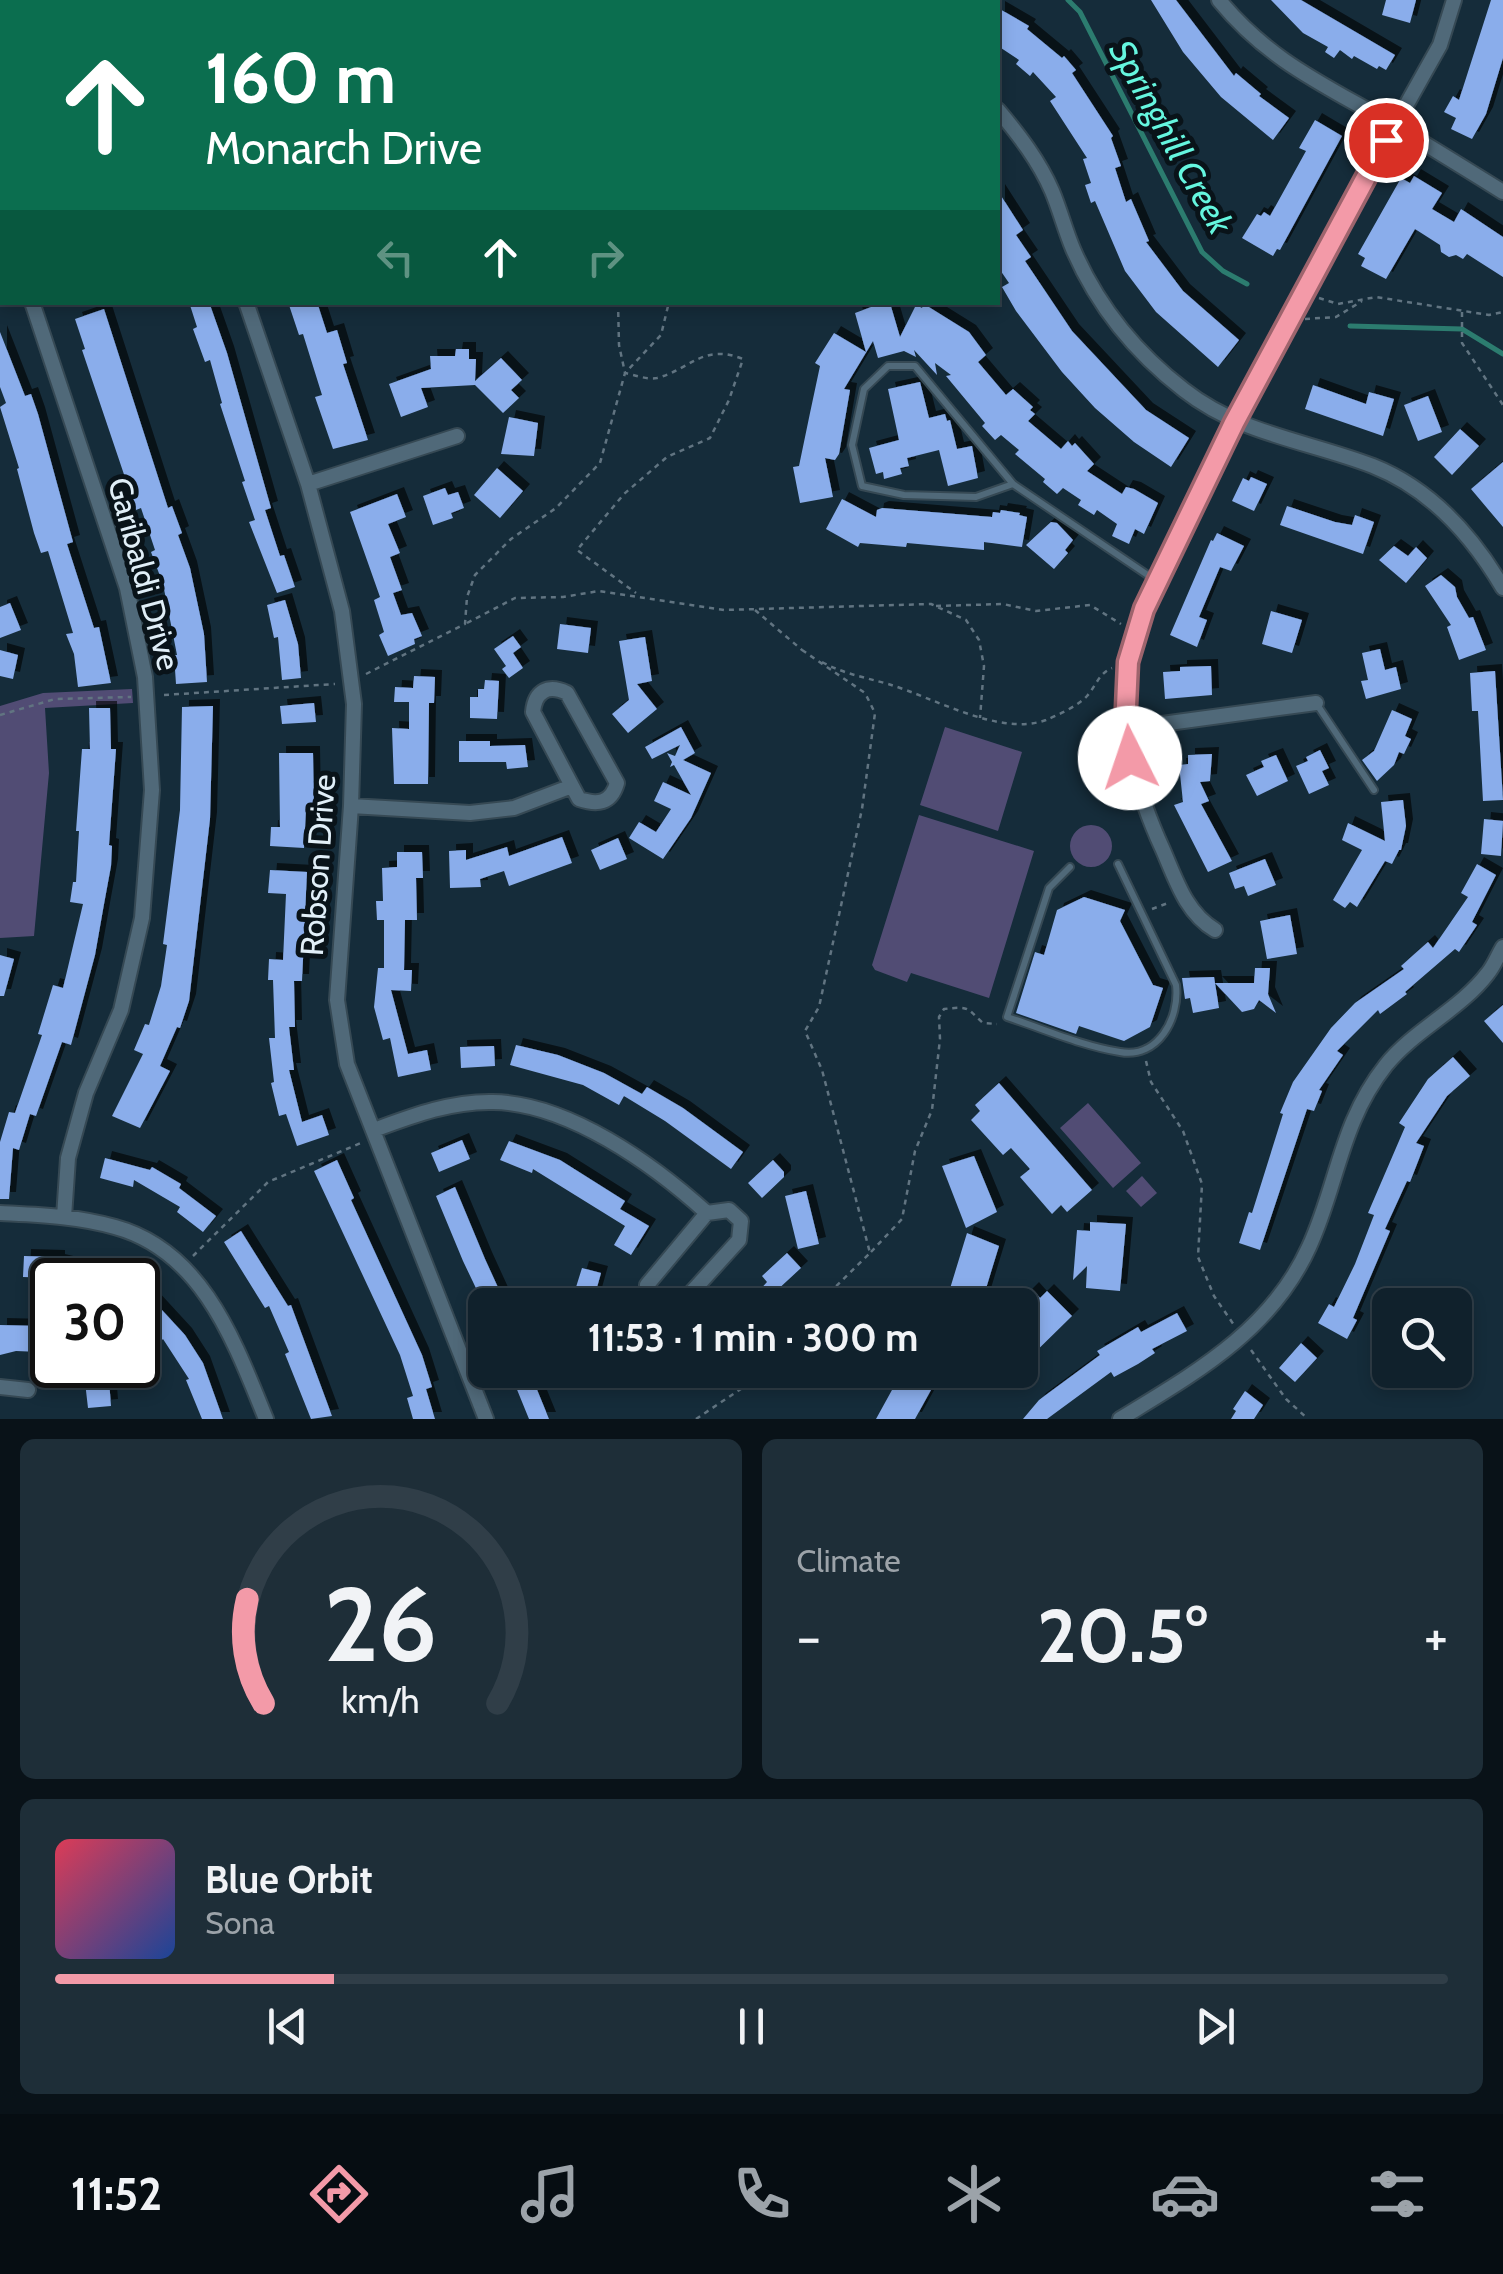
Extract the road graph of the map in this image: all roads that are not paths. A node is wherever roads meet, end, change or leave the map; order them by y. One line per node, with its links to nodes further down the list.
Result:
1 (1219, 0): 4 (street)
2 (1454, 0): 4 (street)
3 (1000, 112): 8 (street)
4 (1394, 125): 5 (street); 8 (street)
5 (1503, 192)
6 (33, 305): 26 (street, Garibaldi Drive)
7 (247, 305): 10 (street, Robson Drive)
8 (1234, 423): 12 (street); 13 (street)
9 (457, 436): 10 (street)
10 (308, 484): 18 (street, Robson Drive)
11 (1013, 484): 11 (lane); 12 (lane)
12 (1156, 580): 15 (street)
13 (1503, 588)
14 (1316, 703): 15 (street); 17 (lane)
15 (1125, 729): 21 (street)
16 (572, 786): 16 (street); 18 (street)
17 (1374, 790)
18 (351, 806): 23 (street, Robson Drive)
19 (1118, 864): 20 (lane)
20 (1070, 868)
21 (1216, 930)
22 (1503, 947): 33 (street)
23 (368, 1136): 25 (street); 32 (street, Robson Drive)
24 (0, 1213): 26 (street)
25 (707, 1213): 27 (street); 28 (street)
26 (64, 1217): 31 (street)
27 (647, 1288)
28 (695, 1288)
29 (0, 1386): 30 (street)
30 (28, 1390)
31 (266, 1419)
32 (486, 1419)
33 (1120, 1419)

